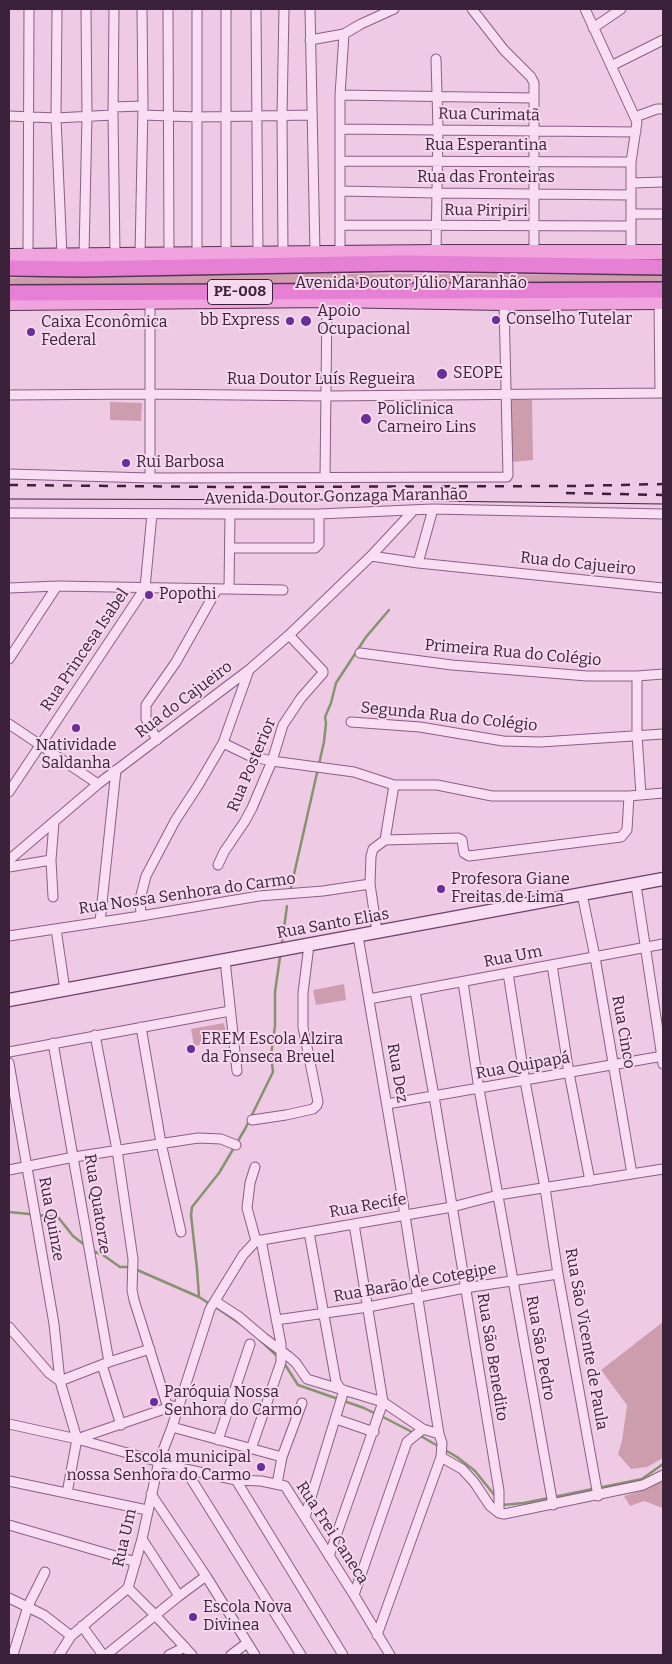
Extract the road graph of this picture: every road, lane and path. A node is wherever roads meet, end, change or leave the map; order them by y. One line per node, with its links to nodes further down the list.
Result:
1 (29, 9): 35 (street)
2 (57, 9): 38 (street)
3 (86, 9): 30 (street)
4 (114, 9): 27 (street)
5 (142, 9): 26 (street)
6 (168, 9): 31 (street)
7 (197, 9): 36 (street)
8 (226, 9): 32 (street)
9 (256, 9): 33 (street)
10 (284, 9): 34 (street)
11 (310, 9): 18 (street)
12 (393, 9): 17 (street)
13 (474, 9): 24 (street)
14 (585, 9): 16 (street)
15 (621, 9): 16 (street)
16 (593, 28): 21 (street)
17 (344, 34): 18 (street); 22 (street)
18 (310, 40): 28 (street)
19 (663, 40): 21 (street)
20 (436, 59): 23 (street)
21 (611, 66): 37 (street)
22 (340, 95): 23 (street); 39 (street)
23 (437, 96): 24 (street); 40 (street)
24 (533, 98): 41 (street)
25 (663, 109): 37 (street)
26 (143, 110): 27 (street); 31 (street); 69 (street)
27 (113, 111): 30 (street); 68 (street)
28 (311, 115): 34 (street); 65 (street)
29 (9, 116): 35 (street)
30 (87, 116): 38 (street); 67 (street)
31 (170, 116): 36 (street); 70 (street)
32 (225, 116): 33 (street); 36 (street); 72 (street)
33 (257, 116): 34 (street); 63 (street)
34 (282, 116): 64 (street)
35 (28, 117): 38 (street); 73 (street)
36 (198, 117): 71 (street)
37 (635, 117): 42 (street)
38 (56, 118): 74 (street)
39 (341, 129): 40 (street, Rua Curimatã); 44 (street)
40 (438, 129): 41 (street, Rua Curimatã); 43 (street)
41 (533, 131): 42 (street, Rua Curimatã); 45 (street)
42 (636, 132): 46 (street)
43 (437, 160): 44 (street, Rua Esperantina); 45 (street, Rua Esperantina); 51 (street)
44 (341, 161): 49 (street)
45 (534, 162): 46 (street, Rua Esperantina); 50 (street)
46 (631, 162): 48 (street)
47 (663, 182): 48 (street)
48 (631, 183): 52 (street)
49 (341, 191): 51 (street, Rua das Fronteiras); 55 (street)
50 (534, 193): 51 (street, Rua das Fronteiras); 52 (street, Rua das Fronteiras); 58 (street)
51 (436, 194): 56 (street)
52 (631, 195): 53 (street)
53 (631, 214): 54 (street); 57 (street)
54 (663, 214)
55 (340, 225): 56 (street, Rua Piripiri); 66 (street)
56 (436, 225): 58 (street, Rua Piripiri); 59 (street)
57 (631, 226): 58 (street, Rua Piripiri); 61 (street)
58 (533, 227): 60 (street)
59 (436, 252): 60 (main road, Avenida Doutor Júlio Maranhão); 66 (main road, Avenida Doutor Júlio Maranhão)
60 (534, 252): 61 (main road, Avenida Doutor Júlio Maranhão)
61 (631, 252): 62 (main road, Avenida Doutor Júlio Maranhão)
62 (663, 252)
63 (258, 253): 64 (main road, Avenida Doutor Júlio Maranhão); 72 (main road, Avenida Doutor Júlio Maranhão)
64 (284, 253): 65 (main road, Avenida Doutor Júlio Maranhão)
65 (315, 253): 66 (main road, Avenida Doutor Júlio Maranhão)
66 (340, 253)
67 (84, 254): 68 (main road, Avenida Doutor Júlio Maranhão); 74 (main road, Avenida Doutor Júlio Maranhão)
68 (115, 254): 69 (main road, Avenida Doutor Júlio Maranhão)
69 (140, 254): 70 (main road, Avenida Doutor Júlio Maranhão)
70 (169, 254): 71 (main road, Avenida Doutor Júlio Maranhão)
71 (197, 254): 72 (main road, Avenida Doutor Júlio Maranhão)
72 (226, 254)
73 (28, 255): 74 (main road, Avenida Doutor Júlio Maranhão); 75 (main road, Avenida Doutor Júlio Maranhão)
74 (62, 255)
75 (9, 256)
76 (663, 267): 77 (highway, Avenida Doutor Júlio Maranhão / PE-008)
77 (9, 268)
78 (9, 294): 79 (highway, Avenida Doutor Júlio Maranhão / PE-008)
79 (662, 298): 82 (main road, Avenida Doutor Júlio Maranhão); 84 (street)
80 (327, 300): 81 (main road, Avenida Doutor Júlio Maranhão); 82 (main road, Avenida Doutor Júlio Maranhão); 88 (street)
81 (150, 302): 83 (main road, Avenida Doutor Júlio Maranhão); 85 (street)
82 (504, 303): 86 (street)
83 (9, 304)
84 (662, 393): 86 (street, Rua Doutor Luís Regueira)
85 (150, 394): 87 (street, Rua Doutor Luís Regueira); 88 (street, Rua Doutor Luís Regueira); 90 (street)
86 (506, 394): 88 (street, Rua Doutor Luís Regueira); 91 (street, Avenida Doutor Gonzaga Maranhão)
87 (9, 395)
88 (326, 396): 91 (street)
89 (9, 474): 90 (street, Avenida Doutor Gonzaga Maranhão)
90 (150, 478): 91 (street, Avenida Doutor Gonzaga Maranhão)
91 (325, 478)
92 (432, 510): 93 (street, Avenida Doutor Gonzaga Maranhão); 98 (street, Avenida Doutor Gonzaga Maranhão); 101 (street)
93 (413, 511): 97 (street, Avenida Doutor Gonzaga Maranhão); 100 (street, Rua do Cajueiro)
94 (9, 513): 95 (street, Avenida Doutor Gonzaga Maranhão)
95 (152, 514): 96 (street, Avenida Doutor Gonzaga Maranhão); 104 (street, Rua Princesa Isabel)
96 (230, 514): 97 (street, Avenida Doutor Gonzaga Maranhão); 99 (street)
97 (320, 514): 99 (street)
98 (663, 514)
99 (230, 548): 105 (street)
100 (371, 556): 101 (street, Rua do Cajueiro); 109 (street, Rua do Cajueiro)
101 (418, 564): 106 (street, Rua do Cajueiro)
102 (57, 586): 103 (street); 104 (street); 111 (street)
103 (9, 588)
104 (145, 588): 107 (street); 121 (street, Rua Princesa Isabel)
105 (229, 588): 107 (street); 108 (street)
106 (663, 588)
107 (217, 589): 119 (street)
108 (283, 590)
109 (289, 635): 112 (street, Rua do Cajueiro); 122 (street, Rua Posterior)
110 (360, 653): 114 (street, Primeira Rua do Colégio)
111 (9, 659)
112 (250, 669): 119 (street, Rua do Cajueiro); 120 (street)
113 (663, 674): 114 (street, Primeira Rua do Colégio)
114 (637, 676): 118 (street)
115 (350, 722): 118 (street, Segunda Rua do Colégio)
116 (9, 724): 121 (street)
117 (663, 734): 118 (street, Segunda Rua do Colégio)
118 (637, 735): 128 (street)
119 (158, 740): 123 (street, Rua do Cajueiro)
120 (223, 743): 122 (street); 141 (street)
121 (40, 745): 124 (street); 126 (street, Rua Princesa Isabel)
122 (272, 761): 125 (street); 134 (street, Rua Posterior)
123 (116, 770): 124 (street, Rua do Cajueiro); 142 (street)
124 (98, 784): 130 (street, Rua do Cajueiro)
125 (394, 784): 129 (street); 131 (street)
126 (9, 792)
127 (663, 793): 128 (street)
128 (641, 795): 129 (street)
129 (629, 796): 131 (street)
130 (54, 822): 132 (street, Rua do Cajueiro); 133 (street)
131 (385, 840): 137 (street)
132 (9, 860)
133 (51, 860): 135 (street); 140 (street)
134 (218, 865)
135 (9, 867)
136 (663, 879): 138 (main road, Rua Santo Elias)
137 (370, 884): 141 (street, Rua Nossa Senhora do Carmo); 144 (street)
138 (636, 884): 139 (main road, Rua Santo Elias); 149 (street)
139 (582, 894): 144 (main road, Rua Santo Elias); 150 (street, Rua Cinco)
140 (53, 897)
141 (141, 916): 142 (street, Rua Nossa Senhora do Carmo)
142 (100, 922): 143 (street, Rua Nossa Senhora do Carmo)
143 (56, 929): 145 (street, Rua Nossa Senhora do Carmo); 155 (street)
144 (376, 932): 146 (main road, Rua Santo Elias)
145 (9, 936)
146 (358, 936): 148 (main road, Rua Santo Elias); 157 (street, Rua Dez)
147 (663, 944): 149 (street, Rua Um)
148 (309, 945): 151 (main road, Rua Santo Elias); 173 (street)
149 (645, 947): 150 (street, Rua Um); 164 (street)
150 (595, 957): 152 (street, Rua Um); 166 (street, Rua Cinco)
151 (225, 960): 155 (main road, Rua Santo Elias); 159 (street)
152 (552, 965): 153 (street, Rua Um); 168 (street)
153 (508, 973): 154 (street, Rua Um); 169 (street, Rua São Vicente de Paula)
154 (463, 982): 156 (street, Rua Um); 170 (street, Rua São Pedro)
155 (65, 990): 158 (main road, Rua Santo Elias)
156 (415, 990): 157 (street, Rua Um); 171 (street, Rua São Benedito)
157 (369, 999): 172 (street, Rua Dez)
158 (9, 1000)
159 (230, 1011): 160 (street); 167 (street)
160 (141, 1027): 161 (street); 174 (street)
161 (95, 1035): 162 (street); 176 (street)
162 (53, 1043): 163 (street); 177 (street, Rua Quatorze)
163 (9, 1052)
164 (663, 1058): 166 (street, Rua Quipapá)
165 (9, 1063): 178 (street, Rua Quinze)
166 (614, 1064): 168 (street, Rua Quipapá); 182 (street, Rua Cinco)
167 (237, 1071)
168 (569, 1073): 169 (street, Rua Quipapá); 183 (street)
169 (525, 1081): 170 (street, Rua Quipapá); 184 (street, Rua São Vicente de Paula)
170 (479, 1089): 171 (street, Rua Quipapá); 185 (street, Rua São Pedro)
171 (434, 1096): 172 (street, Rua Quipapá); 186 (street, Rua São Benedito)
172 (387, 1104): 187 (street, Rua Dez)
173 (252, 1120)
174 (161, 1143): 175 (street); 176 (street); 189 (street)
175 (236, 1145)
176 (117, 1150): 177 (street); 202 (street)
177 (74, 1157): 178 (street); 204 (street, Rua Quatorze)
178 (27, 1167): 181 (street); 205 (street, Rua Quinze)
179 (256, 1167): 191 (street)
180 (663, 1169): 182 (street, Rua Recife)
181 (9, 1170)
182 (632, 1174): 183 (street, Rua Recife)
183 (590, 1181): 184 (street, Rua Recife)
184 (545, 1188): 185 (street, Rua Recife); 192 (street, Rua São Vicente de Paula)
185 (498, 1195): 186 (street, Rua Recife); 193 (street, Rua São Pedro)
186 (452, 1207): 187 (street, Rua Recife); 194 (street, Rua São Benedito)
187 (404, 1215): 188 (street, Rua Recife); 195 (street, Rua Dez)
188 (354, 1224): 190 (street, Rua Recife); 197 (street)
189 (181, 1232)
190 (309, 1232): 191 (street, Rua Recife); 198 (street)
191 (259, 1241): 196 (street); 199 (street)
192 (558, 1274): 193 (street, Rua Barão de Cotegipe); 228 (street, Rua São Vicente de Paula)
193 (513, 1280): 194 (street, Rua Barão de Cotegipe); 231 (street, Rua São Pedro)
194 (465, 1288): 195 (street, Rua Barão de Cotegipe); 233 (street, Rua São Benedito)
195 (417, 1297): 197 (street, Rua Barão de Cotegipe); 219 (street, Rua Dez)
196 (213, 1304): 203 (street); 208 (street)
197 (368, 1307): 198 (street, Rua Barão de Cotegipe); 210 (street)
198 (323, 1314): 199 (street, Rua Barão de Cotegipe); 206 (street)
199 (276, 1320): 203 (street)
200 (9, 1327): 205 (street)
201 (250, 1344): 218 (street)
202 (150, 1350): 204 (street); 209 (street)
203 (281, 1356): 206 (street); 220 (street)
204 (105, 1364): 205 (street); 213 (street, Rua Quatorze)
205 (60, 1380): 217 (street, Rua Quinze)
206 (342, 1391): 210 (street); 211 (street)
207 (302, 1402): 221 (street)
208 (180, 1403): 209 (street); 214 (street, Rua Um)
209 (168, 1408): 213 (street)
210 (381, 1411): 215 (street); 216 (street)
211 (336, 1419): 215 (street); 234 (street)
212 (10, 1423): 217 (street, Rua Frei Caneca)
213 (120, 1425): 217 (street)
214 (172, 1427): 218 (street); 222 (street, Rua Um)
215 (374, 1432): 237 (street)
216 (419, 1432): 219 (street); 242 (street)
217 (77, 1439): 222 (street, Rua Frei Caneca); 229 (street)
218 (218, 1440): 220 (street)
219 (441, 1447): 233 (street); 248 (street)
220 (251, 1449): 221 (street)
221 (282, 1457): 227 (street)
222 (159, 1461): 223 (street, Rua Frei Caneca); 230 (street, Rua Um)
223 (185, 1469): 226 (street, Rua Frei Caneca); 260 (street)
224 (663, 1475): 228 (street)
225 (9, 1480): 229 (street)
226 (236, 1480): 227 (street, Rua Frei Caneca); 261 (street)
227 (277, 1484): 234 (street, Rua Frei Caneca)
228 (597, 1490): 231 (street)
229 (67, 1493): 232 (street)
230 (151, 1494): 232 (street, Rua Um); 240 (street)
231 (552, 1500): 233 (street)
232 (147, 1510): 236 (street, Rua Um)
233 (499, 1510)
234 (305, 1517): 237 (street, Rua Frei Caneca)
235 (9, 1525): 238 (street)
236 (142, 1538): 238 (street, Rua Um); 243 (street)
237 (329, 1556): 242 (street, Rua Frei Caneca)
238 (136, 1562): 241 (street, Rua Um)
239 (45, 1572): 245 (street)
240 (206, 1576): 243 (street); 251 (street)
241 (128, 1588): 246 (street); 247 (street, Rua Um)
242 (354, 1594): 248 (street, Rua Frei Caneca)
243 (179, 1596): 246 (street)
244 (9, 1598): 245 (street)
245 (28, 1606): 249 (street); 250 (street)
246 (155, 1615): 252 (street); 255 (street)
247 (82, 1626): 249 (street, Rua Um); 255 (street)
248 (378, 1634): 262 (street, Rua Frei Caneca)
249 (71, 1636): 254 (street, Rua Um)
250 (13, 1638): 253 (street)
251 (247, 1643): 258 (street); 259 (street)
252 (185, 1647): 256 (street); 257 (street)
253 (13, 1655)
254 (59, 1655)
255 (104, 1655)
256 (169, 1655)
257 (192, 1655)
258 (231, 1655)
259 (255, 1655)
260 (301, 1655)
261 (343, 1655)
262 (390, 1655)

